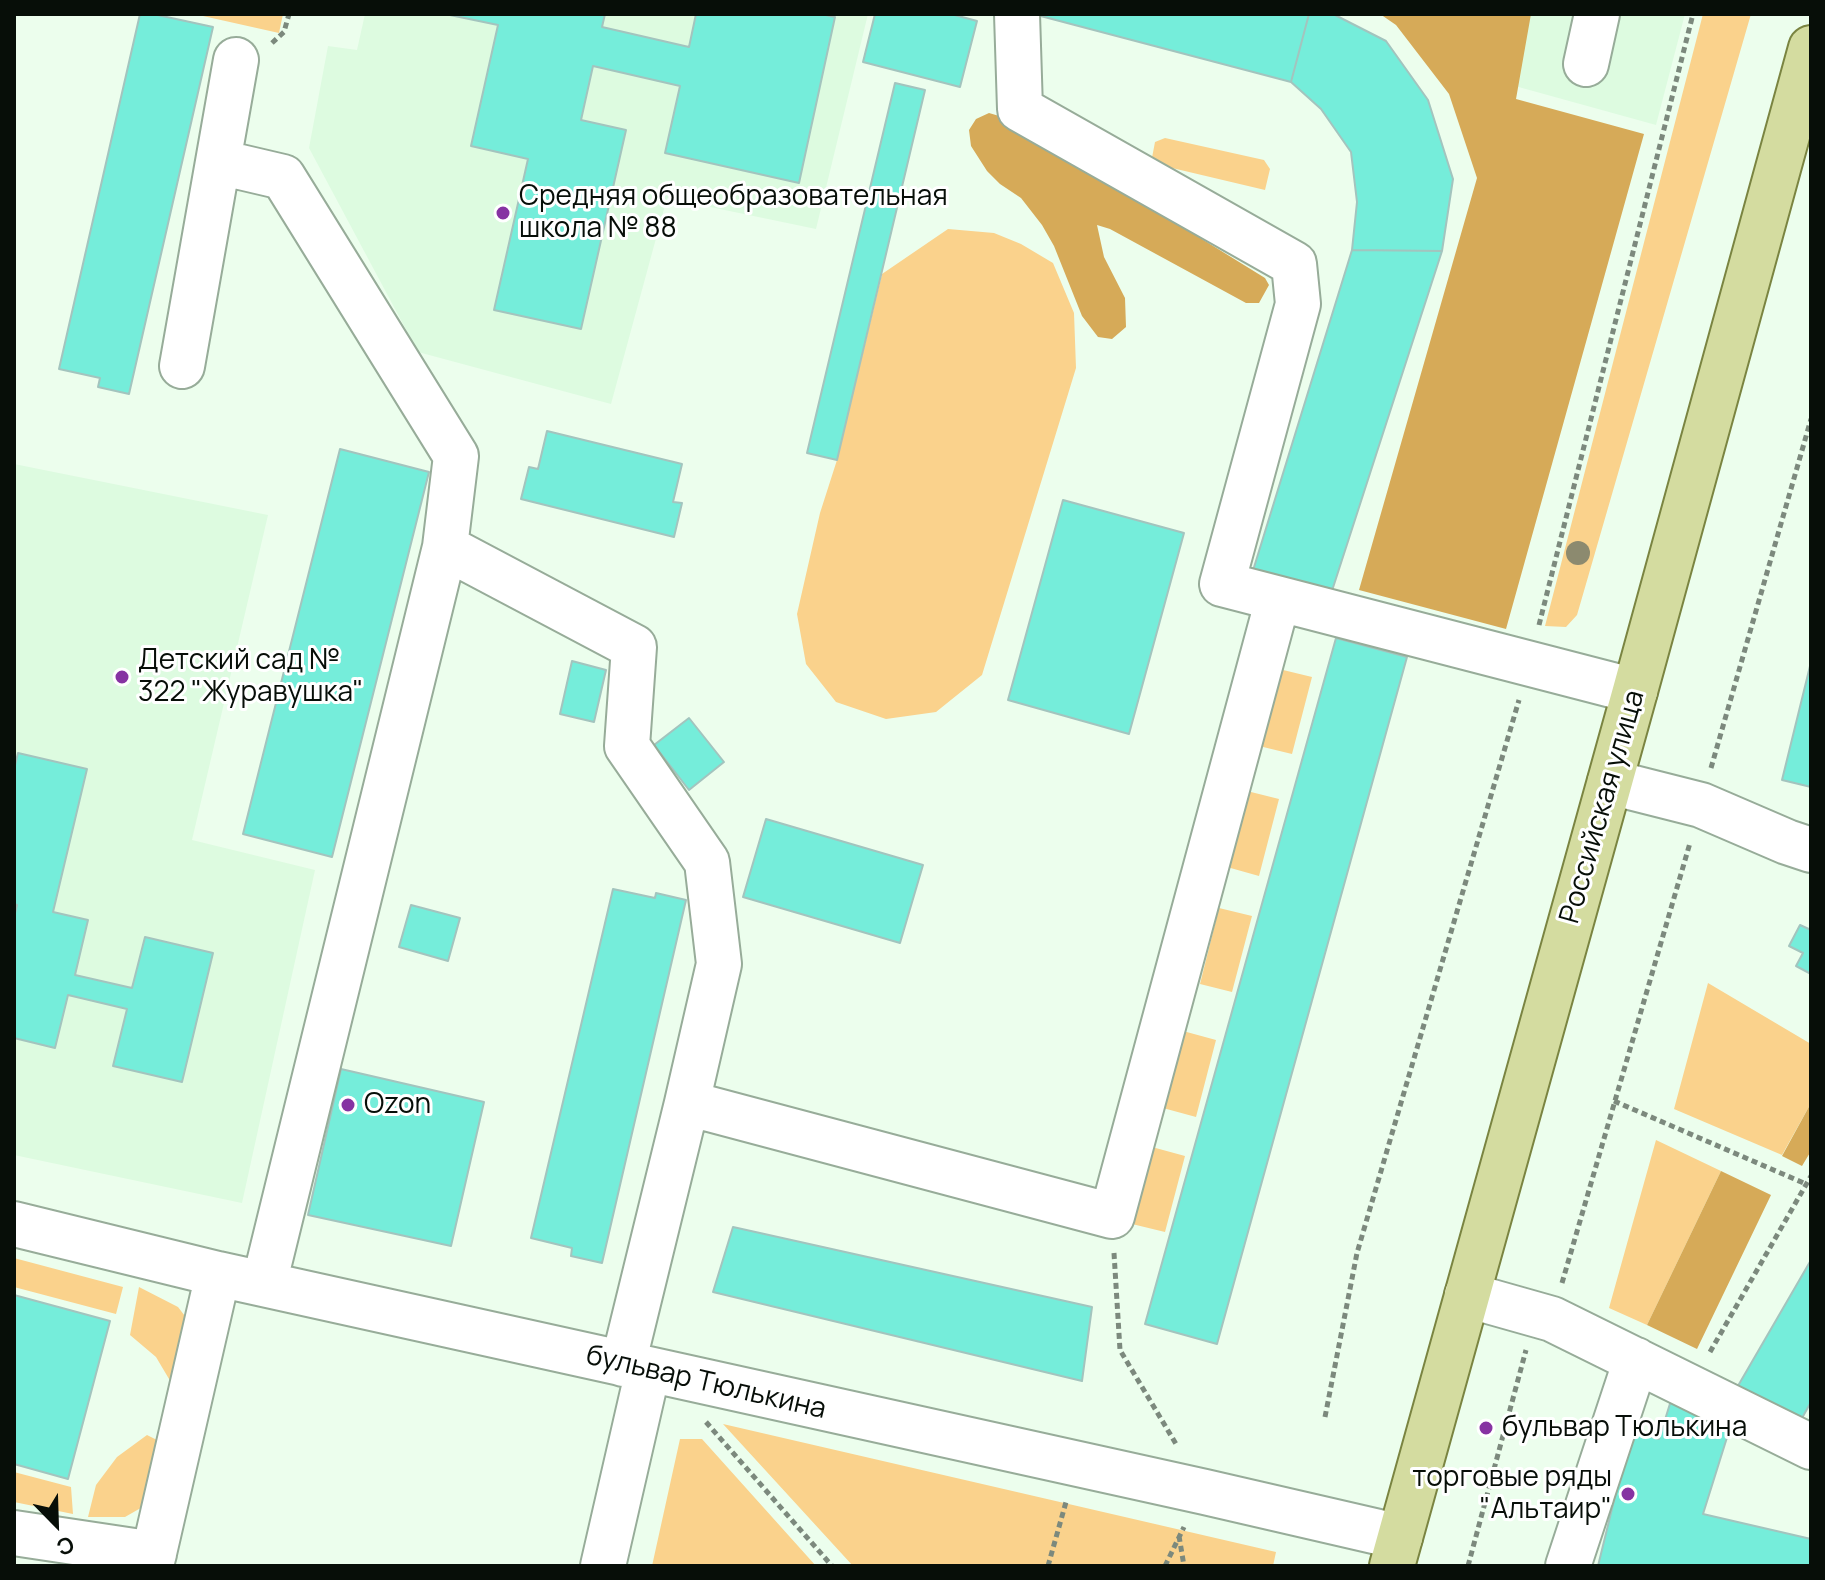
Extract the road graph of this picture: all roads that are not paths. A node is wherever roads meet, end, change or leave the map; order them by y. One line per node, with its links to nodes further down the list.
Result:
1 (1017, 14): 9 (street)
2 (1597, 14): 5 (street)
3 (1811, 48): 10 (main road, Российская улица)
4 (236, 60): 6 (street)
5 (1586, 64)
6 (219, 162): 7 (street); 8 (street)
7 (182, 366)
8 (445, 547): 13 (street); 16 (street)
9 (1278, 599): 10 (street); 13 (street)
10 (1635, 691): 11 (main road, Российская улица)
11 (1610, 782): 12 (street); 17 (main road, Российская улица)
12 (1811, 850)
13 (687, 1103): 19 (street)
14 (14, 1224): 15 (street, бульвар Тюлькина)
15 (218, 1274): 16 (street, бульвар Тюлькина); 23 (street)
16 (264, 1284): 19 (street, бульвар Тюлькина)
17 (1467, 1295): 18 (street); 22 (main road, Российская улица)
18 (1636, 1360): 20 (street); 25 (street)
19 (636, 1367): 22 (street, бульвар Тюлькина); 24 (street)
20 (1811, 1447)
21 (14, 1533): 23 (street)
22 (1396, 1552)
23 (152, 1560)
24 (603, 1566)
25 (1568, 1566)

